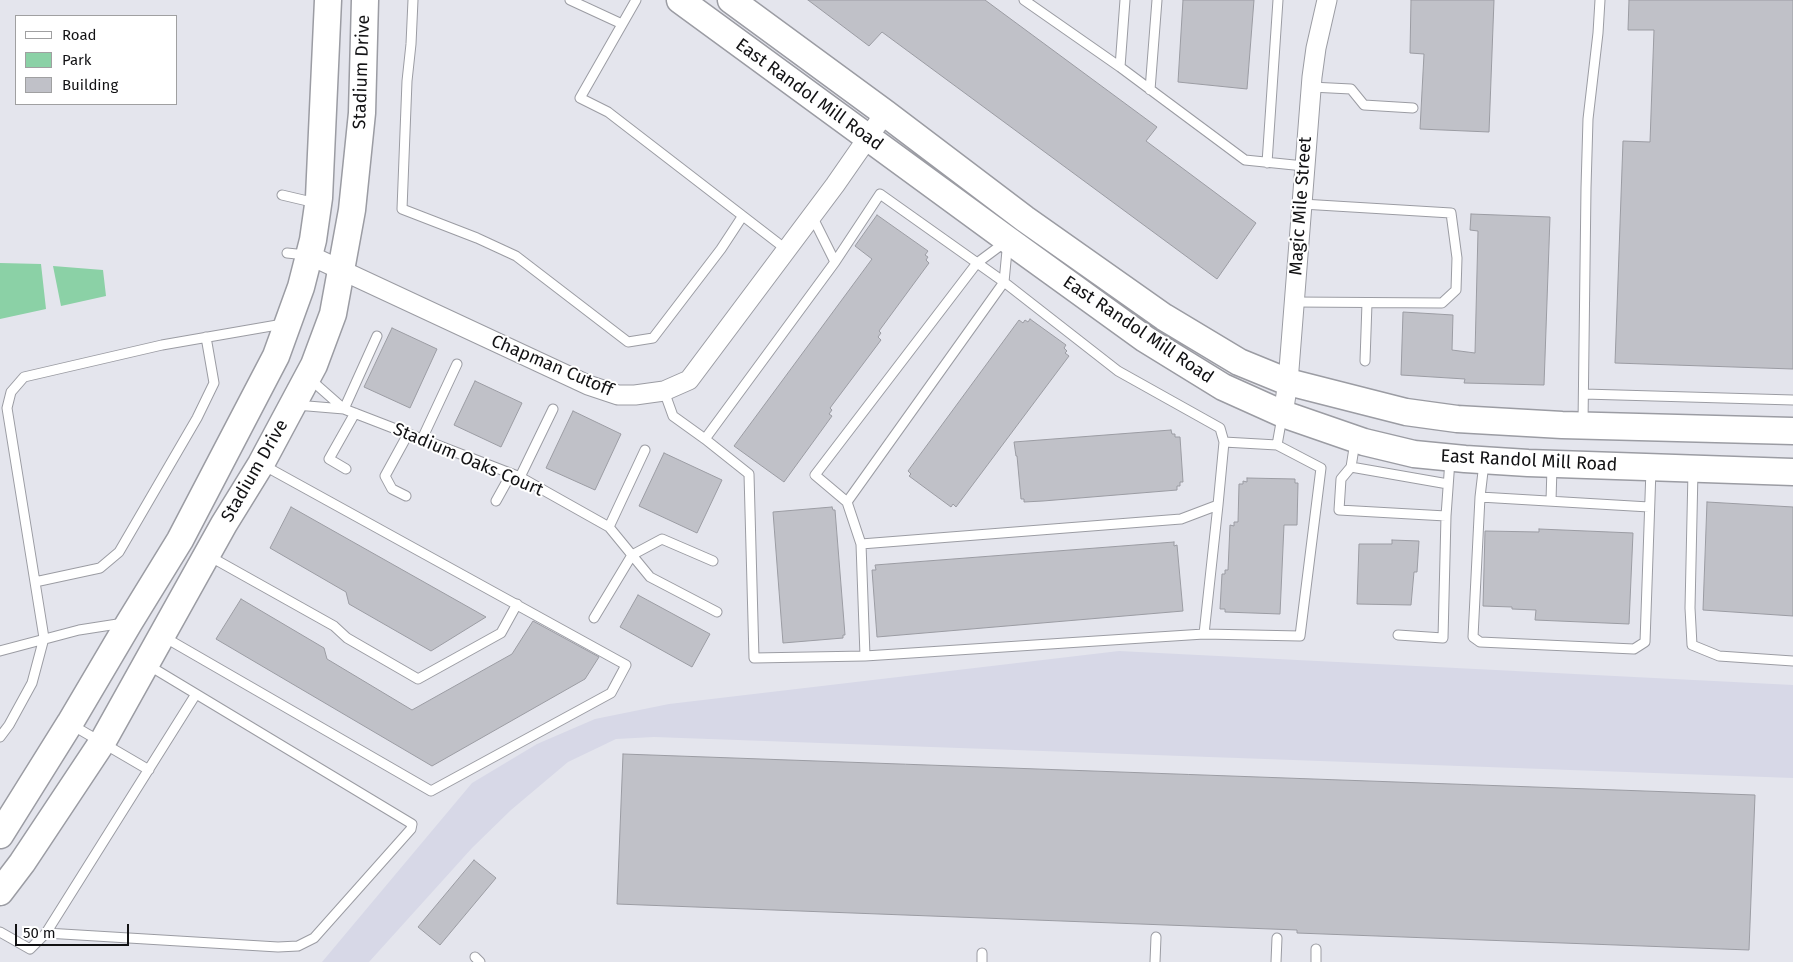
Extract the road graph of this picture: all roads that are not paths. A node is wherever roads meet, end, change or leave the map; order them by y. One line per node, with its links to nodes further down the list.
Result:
1 (328, 0): 24 (main road, Stadium Drive)
2 (364, 0): 33 (main road, Stadium Drive)
3 (413, 0): 27 (lane)
4 (570, 0): 14 (lane)
5 (636, 0): 14 (lane)
6 (680, 0): 20 (main road, East Randol Mill Road)
7 (730, 0): 19 (main road, East Randol Mill Road)
8 (1024, 0): 15 (lane)
9 (1125, 0): 15 (lane)
10 (1157, 0): 17 (lane)
11 (1278, 0): 21 (lane)
12 (1327, 0): 16 (street, Magic Mile Street)
13 (1600, 0): 45 (lane)
14 (622, 24): 27 (lane)
15 (1120, 67): 17 (lane)
16 (1311, 87): 18 (lane); 22 (street, Magic Mile Street)
17 (1150, 90): 21 (lane)
18 (1413, 108)
19 (885, 113): 20 (street, Chapman Cutoff); 28 (main road, East Randol Mill Road)
20 (868, 138): 26 (street, Chapman Cutoff); 28 (main road, East Randol Mill Road)
21 (1267, 163): 22 (lane)
22 (1304, 166): 25 (street, Magic Mile Street)
23 (282, 196): 24 (lane)
24 (318, 204): 30 (main road, Stadium Drive)
25 (1302, 204): 35 (street, Magic Mile Street); 36 (lane)
26 (812, 216): 29 (street, Chapman Cutoff); 31 (lane)
27 (742, 217): 29 (lane)
28 (1016, 229): 32 (lane); 34 (lane); 43 (main road, East Randol Mill Road); 51 (main road, East Randol Mill Road)
29 (787, 250): 44 (street, Chapman Cutoff)
30 (298, 254): 33 (street, Chapman Cutoff); 37 (main road, Stadium Drive)
31 (835, 262): 32 (lane); 56 (lane)
32 (977, 263): 34 (lane); 76 (lane)
33 (342, 271): 42 (main road, Stadium Drive); 44 (street, Chapman Cutoff)
34 (1004, 282): 58 (lane); 76 (lane)
35 (1294, 302): 36 (lane); 43 (street, Magic Mile Street)
36 (1366, 303): 40 (lane)
37 (288, 323): 39 (lane); 81 (main road, Stadium Drive)
38 (377, 336): 48 (lane)
39 (206, 337): 86 (lane); 86 (lane)
40 (1365, 361)
41 (457, 364): 55 (lane)
42 (308, 378): 47 (main road, Stadium Drive); 48 (lane, Stadium Oaks Court)
43 (1288, 382): 51 (street, Magic Mile Street); 52 (main road, East Randol Mill Road)
44 (664, 391): 56 (lane)
45 (1584, 394): 46 (lane); 52 (lane)
46 (1793, 400)
47 (293, 405): 48 (lane, Stadium Oaks Court); 63 (main road, Stadium Drive)
48 (344, 409): 50 (lane, Stadium Oaks Court)
49 (554, 409): 70 (lane)
50 (356, 413): 54 (lane, Stadium Oaks Court); 67 (lane)
51 (1283, 414): 57 (main road, East Randol Mill Road); 59 (lane)
52 (1583, 425): 53 (main road, East Randol Mill Road)
53 (1793, 431)
54 (408, 434): 55 (lane, Stadium Oaks Court); 72 (lane)
55 (422, 439): 70 (lane, Stadium Oaks Court)
56 (705, 439): 96 (lane)
57 (1356, 439): 61 (main road, East Randol Mill Road); 65 (lane)
58 (1224, 442): 59 (lane); 77 (lane)
59 (1277, 445): 91 (lane)
60 (645, 450): 80 (lane)
61 (1450, 458): 62 (main road, East Randol Mill Road); 71 (lane)
62 (1484, 460): 64 (main road, East Randol Mill Road); 73 (lane)
63 (261, 464): 83 (main road, Stadium Drive); 87 (lane)
64 (1552, 464): 66 (main road, East Randol Mill Road); 75 (lane)
65 (1350, 467): 71 (lane); 79 (lane)
66 (1651, 467): 68 (main road, East Randol Mill Road); 78 (lane)
67 (346, 469)
68 (1693, 469): 69 (main road, East Randol Mill Road); 97 (lane)
69 (1793, 472)
70 (516, 476): 74 (lane); 80 (lane, Stadium Oaks Court)
71 (1448, 484): 79 (lane)
72 (406, 496)
73 (1480, 497): 75 (lane); 78 (lane)
74 (496, 501)
75 (1551, 501): 78 (lane)
76 (847, 502): 82 (lane)
77 (1218, 505): 82 (lane); 91 (lane)
78 (1650, 507)
79 (1446, 516): 93 (lane)
80 (609, 526): 84 (lane, Stadium Oaks Court)
81 (180, 540): 83 (main road); 90 (main road, Stadium Drive)
82 (861, 544): 96 (lane)
83 (207, 555): 87 (lane); 92 (main road, Stadium Drive)
84 (632, 555): 85 (lane); 88 (lane, Stadium Oaks Court); 89 (lane)
85 (714, 561)
86 (35, 582): 94 (lane)
87 (516, 604): 92 (lane)
88 (717, 612)
89 (594, 618)
90 (129, 623): 94 (lane); 100 (main road, Stadium Drive)
91 (1204, 634): 96 (lane)
92 (161, 635): 98 (main road, Stadium Drive)
93 (1398, 635)
94 (44, 638): 95 (lane); 101 (lane)
95 (0, 651)
96 (865, 656)
97 (1793, 661)
98 (145, 664): 99 (lane); 102 (main road, Stadium Drive)
99 (196, 694): 103 (lane); 107 (lane)
100 (70, 723): 102 (lane); 104 (main road, Stadium Drive)
101 (0, 737)
102 (102, 742): 103 (lane); 105 (main road, Stadium Drive)
103 (149, 770): 107 (lane)
104 (0, 835)
105 (0, 892)
106 (0, 932): 107 (lane)
107 (46, 933)
108 (1156, 938): 111 (lane)
109 (1277, 938): 112 (lane)
110 (1316, 949): 113 (lane)
111 (1155, 962)
112 (1276, 962)
113 (1316, 962)

